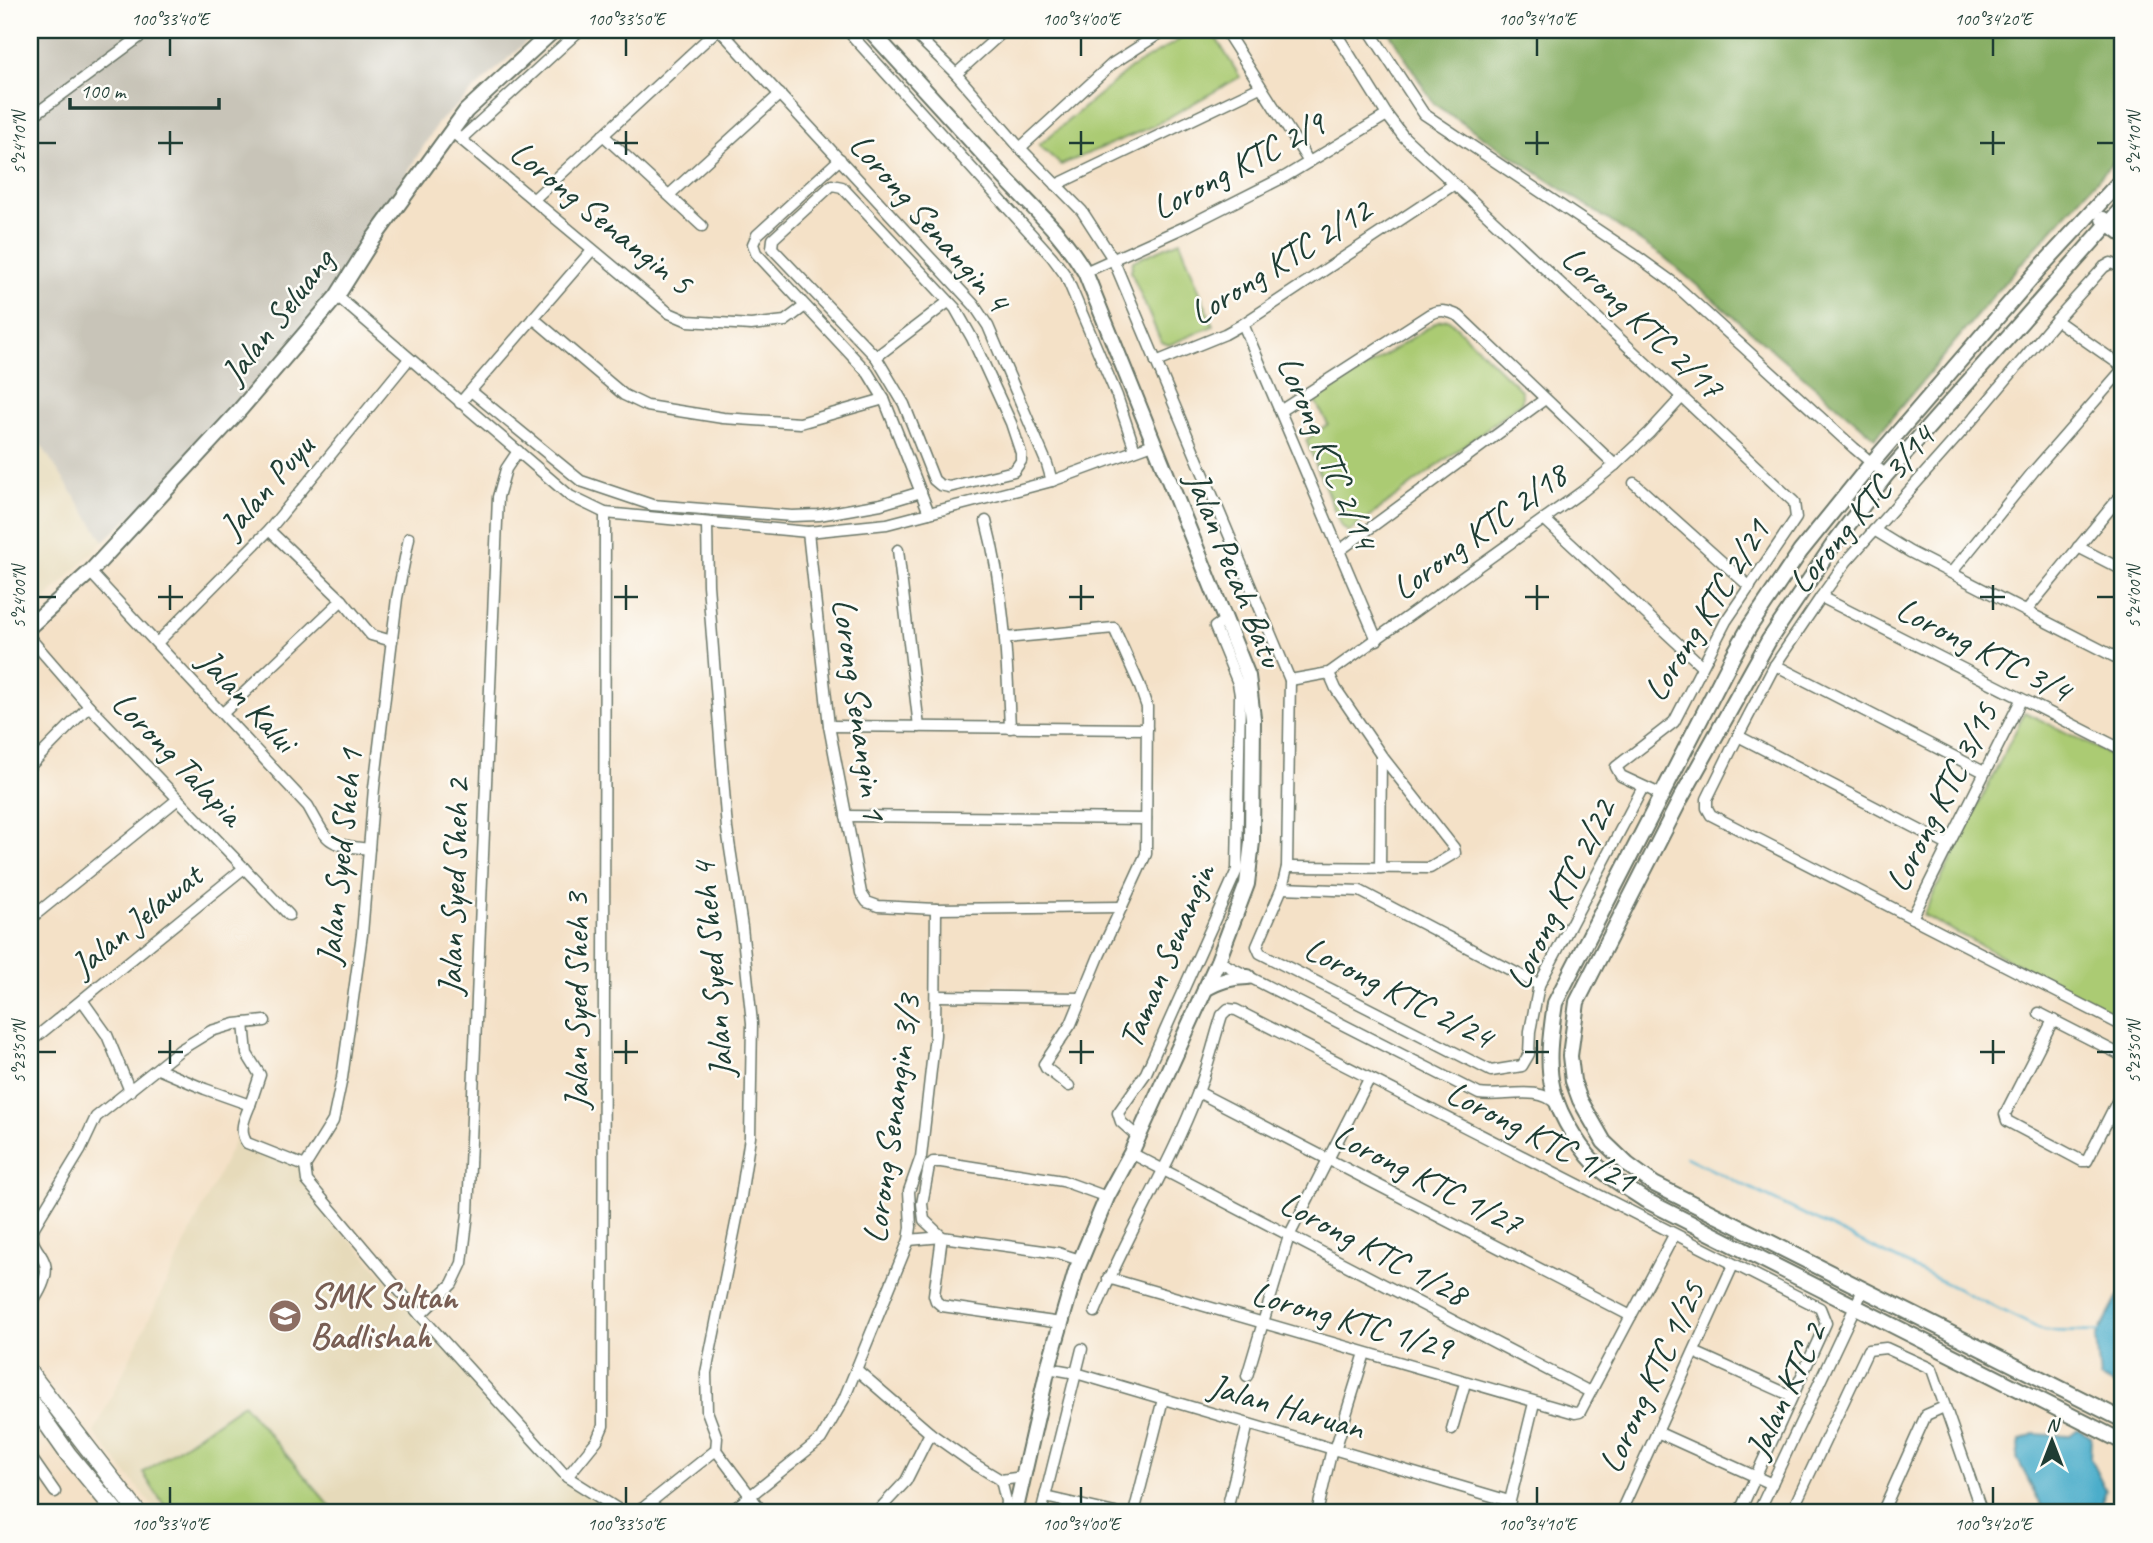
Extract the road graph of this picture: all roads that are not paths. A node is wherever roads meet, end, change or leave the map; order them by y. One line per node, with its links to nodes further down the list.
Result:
1 (149, 30): 17 (street)
2 (554, 30): 18 (street, Jalan Seluang)
3 (580, 30): 18 (street)
4 (718, 30): 15 (street, Lorong Senangin 4); 19 (street)
5 (847, 30): 61 (street)
6 (870, 30): 38 (street, Jalan Pecah Batu)
7 (911, 30): 13 (street, Lorong KTC 2/12)
8 (1005, 30): 13 (street)
9 (1165, 30): 20 (street)
10 (1226, 30): 14 (street)
11 (1334, 30): 16 (street, Lorong KTC 2/17)
12 (1369, 30): 64 (street)
13 (956, 74): 20 (street, Lorong KTC 2/12)
14 (1260, 87): 22 (street); 24 (street)
15 (780, 94): 21 (street, Lorong Senangin 4); 26 (street)
16 (1387, 115): 22 (street, Lorong KTC 2/9); 25 (street, Lorong KTC 2/17)
17 (30, 118)
18 (457, 135): 27 (street, Lorong Senangin 5); 41 (street, Jalan Seluang)
19 (603, 135): 26 (street); 27 (street)
20 (1020, 148): 24 (street, Lorong KTC 2/12)
21 (840, 159): 28 (street, Lorong Senangin 4); 40 (street)
22 (1309, 162): 36 (street, Lorong KTC 2/9)
23 (2123, 178): 30 (street)
24 (1056, 185): 36 (street, Lorong KTC 2/12)
25 (1453, 185): 46 (street, Lorong KTC 2/12); 52 (street, Lorong KTC 2/17)
26 (669, 195): 33 (street)
27 (533, 200): 35 (street, Lorong Senangin 5)
28 (879, 202): 31 (street); 57 (street, Lorong Senangin 4)
29 (2123, 207): 32 (street)
30 (2093, 212): 32 (street); 64 (street)
31 (866, 214): 39 (street); 42 (street)
32 (2109, 224): 34 (street); 66 (street)
33 (702, 226)
34 (2123, 234)
35 (592, 250): 43 (street, Lorong Senangin 5); 44 (street)
36 (1113, 260): 38 (street, Lorong KTC 2/9); 49 (street, Lorong KTC 2/12)
37 (2123, 268): 45 (street, Lorong KTC 3/14)
38 (1085, 272): 59 (street, Jalan Pecah Batu)
39 (799, 277): 40 (street); 47 (street)
40 (788, 287): 43 (street)
41 (337, 296): 48 (street); 85 (street, Jalan Seluang)
42 (948, 302): 47 (street); 58 (street)
43 (806, 306): 53 (street)
44 (533, 318): 51 (street); 53 (street)
45 (2056, 320): 50 (street); 78 (street, Lorong KTC 3/14)
46 (1243, 324): 49 (street, Lorong KTC 2/12); 56 (street, Lorong KTC 2/14)
47 (876, 358): 60 (street)
48 (409, 359): 55 (street); 77 (street, Jalan Puyu)
49 (1156, 362): 102 (street)
50 (2123, 368): 86 (street)
51 (471, 391): 55 (street); 69 (street)
52 (1682, 397): 65 (street, Lorong KTC 2/18); 71 (street, Lorong KTC 2/17)
53 (884, 399): 63 (street)
54 (1545, 399): 56 (street); 65 (street); 83 (street)
55 (460, 403): 62 (street)
56 (1280, 411): 83 (street, Lorong KTC 2/14)
57 (1025, 417): 58 (street); 67 (street, Lorong Senangin 4)
58 (1011, 423): 60 (street)
59 (1153, 444): 61 (street); 91 (street, Jalan Pecah Batu)
60 (922, 449): 63 (street)
61 (1135, 450): 67 (street)
62 (518, 451): 72 (street); 173 (street, Jalan Syed Sheh 2)
63 (907, 457): 69 (street)
64 (1871, 464): 66 (street); 116 (street)
65 (1615, 465): 74 (street, Lorong KTC 2/18)
66 (1886, 475): 169 (street)
67 (1052, 481): 73 (street)
68 (1634, 483): 87 (street)
69 (921, 492): 73 (street)
70 (2123, 493): 81 (street)
71 (1794, 502): 87 (street, Lorong KTC 2/21)
72 (605, 513): 76 (street); 202 (street, Jalan Syed Sheh 3)
73 (929, 513): 79 (street)
74 (1544, 519): 96 (street, Lorong KTC 2/18); 100 (street)
75 (986, 521): 94 (street)
76 (707, 523): 79 (street); 199 (street, Jalan Syed Sheh 4)
77 (268, 530): 89 (street); 97 (street, Jalan Puyu)
78 (1874, 530): 86 (street); 88 (street, Lorong KTC 3/14)
79 (808, 532): 106 (street, Lorong Senangin 1)
80 (409, 538): 95 (street, Jalan Syed Sheh 1)
81 (2078, 547): 84 (street); 90 (street)
82 (898, 550): 107 (street)
83 (1339, 551): 96 (street, Lorong KTC 2/14)
84 (2123, 570)
85 (90, 572): 92 (street, Jalan Seluang); 97 (street, Jalan Kalui)
86 (1952, 572): 90 (street)
87 (1751, 587): 100 (street, Lorong KTC 2/21)
88 (1821, 597): 99 (street, Lorong KTC 3/14); 103 (street, Lorong KTC 3/4)
89 (342, 600): 95 (street); 105 (street)
90 (2026, 611): 98 (street)
91 (1224, 621): 131 (street, Jalan Pecah Batu); 156 (street, Taman Senangin)
92 (30, 626)
93 (30, 638): 104 (street, Lorong Talapia)
94 (1006, 638): 108 (street); 109 (street)
95 (392, 640): 121 (street, Jalan Syed Sheh 1)
96 (1377, 640): 101 (street, Lorong KTC 2/18)
97 (156, 643): 105 (street, Jalan Kalui)
98 (2123, 661)
99 (1775, 665): 110 (street, Lorong KTC 3/14); 114 (street)
100 (1702, 666): 115 (street, Lorong KTC 2/21)
101 (1329, 673): 102 (street, Lorong KTC 2/18); 112 (street)
102 (1290, 680): 122 (street)
103 (2021, 700): 111 (street, Lorong KTC 3/4); 114 (street, Lorong KTC 3/15)
104 (89, 706): 113 (street); 117 (street, Lorong Talapia)
105 (223, 713): 121 (street, Jalan Kalui)
106 (829, 726): 107 (street); 118 (street, Lorong Senangin 1)
107 (919, 727): 108 (street)
108 (1010, 728): 109 (street)
109 (1147, 729): 119 (street)
110 (1738, 736): 120 (street); 129 (street, Lorong KTC 3/14)
111 (2123, 750)
112 (1381, 755): 124 (street); 124 (street)
113 (30, 766)
114 (1984, 772): 120 (street, Lorong KTC 3/15)
115 (1643, 787): 116 (street); 133 (street, Lorong KTC 2/22)
116 (1662, 795): 147 (street)
117 (178, 799): 123 (street, Lorong Talapia); 130 (street)
118 (846, 816): 119 (street); 127 (street, Lorong Senangin 1)
119 (1146, 819): 126 (street)
120 (1948, 845): 129 (street, Lorong KTC 3/15)
121 (369, 849): 159 (street, Jalan Syed Sheh 1)
122 (1287, 867): 124 (street); 125 (street)
123 (244, 868): 128 (street, Lorong Talapia); 137 (street, Jalan Jelawat)
124 (1380, 868)
125 (1282, 888): 133 (street); 145 (street, Lorong KTC 2/24)
126 (1122, 907): 127 (street); 136 (street)
127 (936, 909): 135 (street, Lorong Senangin 3/3)
128 (289, 915)
129 (1912, 918): 142 (street)
130 (30, 919)
131 (1218, 961): 132 (street); 134 (street, Jalan Pecah Batu)
132 (1248, 977): 134 (street); 153 (street)
133 (1539, 985): 145 (street, Lorong KTC 2/22)
134 (1205, 989): 156 (street, Jalan Pecah Batu)
135 (937, 996): 136 (street); 165 (street, Lorong Senangin 3/3)
136 (1081, 998): 149 (street)
137 (82, 1000): 143 (street, Jalan Jelawat); 151 (street)
138 (2039, 1013): 139 (street)
139 (2053, 1020): 144 (street); 150 (street)
140 (265, 1021): 141 (street)
141 (244, 1023): 146 (street); 154 (street)
142 (2123, 1026)
143 (30, 1042)
144 (2123, 1056)
145 (1522, 1066)
146 (159, 1069): 151 (street); 154 (street)
147 (1551, 1074): 153 (street); 155 (street)
148 (1368, 1079): 152 (street, Lorong KTC 1/21); 158 (street); 162 (street, Lorong KTC 1/21)
149 (1069, 1086)
150 (2123, 1090)
151 (130, 1091): 170 (street)
152 (1198, 1092): 158 (street, Lorong KTC 1/27); 160 (street, Lorong KTC 1/21)
153 (1533, 1094): 155 (street)
154 (250, 1104): 159 (street)
155 (1562, 1111): 171 (street)
156 (1138, 1137): 157 (street, Jalan Pecah Batu)
157 (1131, 1153): 160 (street, Lorong KTC 1/28); 161 (street, Jalan Pecah Batu)
158 (1328, 1159): 163 (street); 174 (street, Lorong KTC 1/27)
159 (304, 1170): 173 (street)
160 (1163, 1170): 163 (street, Lorong KTC 1/28); 168 (street, Lorong KTC 1/21)
161 (1107, 1197): 164 (street); 166 (street, Jalan Pecah Batu)
162 (1674, 1235): 167 (street, Lorong KTC 1/21); 174 (street)
163 (1289, 1236): 176 (street); 186 (street, Lorong KTC 1/28)
164 (942, 1237): 165 (street); 166 (street); 175 (street)
165 (909, 1241): 181 (street, Lorong Senangin 3/3)
166 (1080, 1260): 175 (street, Jalan Pecah Batu)
167 (1733, 1265): 178 (street, Lorong KTC 1/25); 187 (street, Lorong KTC 1/21)
168 (1108, 1278): 172 (street, Lorong KTC 1/21); 176 (street, Lorong KTC 1/29)
169 (1863, 1290): 171 (street, Jalan KTC 2); 192 (street)
170 (30, 1306)
171 (1854, 1306): 197 (street); 206 (street, Jalan KTC 2)
172 (1095, 1312)
173 (420, 1315): 202 (street)
174 (1631, 1316): 186 (street)
175 (1061, 1323): 180 (street, Jalan Pecah Batu)
176 (1263, 1323): 179 (street, Lorong KTC 1/29); 184 (street)
177 (1082, 1349): 183 (street)
178 (1694, 1352): 187 (street); 195 (street, Lorong KTC 1/25)
179 (1365, 1353): 185 (street, Lorong KTC 1/29); 198 (street)
180 (1048, 1368): 183 (street, Jalan Haruan); 203 (street, Jalan Pecah Batu)
181 (857, 1370): 196 (street); 209 (street, Lorong Senangin 3/3)
182 (30, 1373): 205 (main road)
183 (1076, 1373): 189 (street, Jalan Haruan); 210 (street)
184 (1247, 1376)
185 (1465, 1382): 190 (street, Lorong KTC 1/29); 194 (street)
186 (1590, 1392): 190 (street, Lorong KTC 1/29)
187 (1792, 1396): 201 (street, Lorong KTC 1/21)
188 (30, 1399): 208 (main road)
189 (1163, 1399): 193 (street, Jalan Haruan); 221 (street)
190 (1534, 1403): 211 (street)
191 (1944, 1407): 228 (street); 229 (street); 230 (street)
192 (2123, 1420)
193 (1248, 1424): 198 (street, Jalan Haruan); 222 (street)
194 (1452, 1429)
195 (1657, 1432): 201 (street); 225 (street, Lorong KTC 1/25)
196 (930, 1433): 204 (street); 216 (street)
197 (2123, 1442)
198 (1334, 1449): 211 (street, Jalan Haruan); 223 (street)
199 (716, 1450): 202 (street); 209 (street)
200 (30, 1456): 207 (street)
201 (1756, 1476): 206 (street); 226 (street)
202 (567, 1477)
203 (1023, 1478): 204 (street); 218 (street, Jalan Pecah Batu)
204 (1001, 1480): 217 (street)
205 (113, 1482): 208 (main road); 213 (main road)
206 (1772, 1484): 227 (street, Jalan KTC 2)
207 (55, 1492)
208 (101, 1494): 212 (main road)
209 (751, 1495): 214 (street, Lorong Senangin 3/3); 215 (street)
210 (1045, 1497): 219 (street); 220 (street)
211 (1509, 1501): 224 (street)
212 (117, 1513)
213 (138, 1513)
214 (729, 1513)
215 (764, 1513)
216 (876, 1513)
217 (1005, 1513)
218 (1015, 1513)
219 (1041, 1513)
220 (1115, 1513)
221 (1134, 1513)
222 (1226, 1513)
223 (1317, 1513)
224 (1507, 1513)
225 (1626, 1513)
226 (1739, 1513)
227 (1758, 1513)
228 (1791, 1513)
229 (1882, 1513)
230 (1982, 1513)

